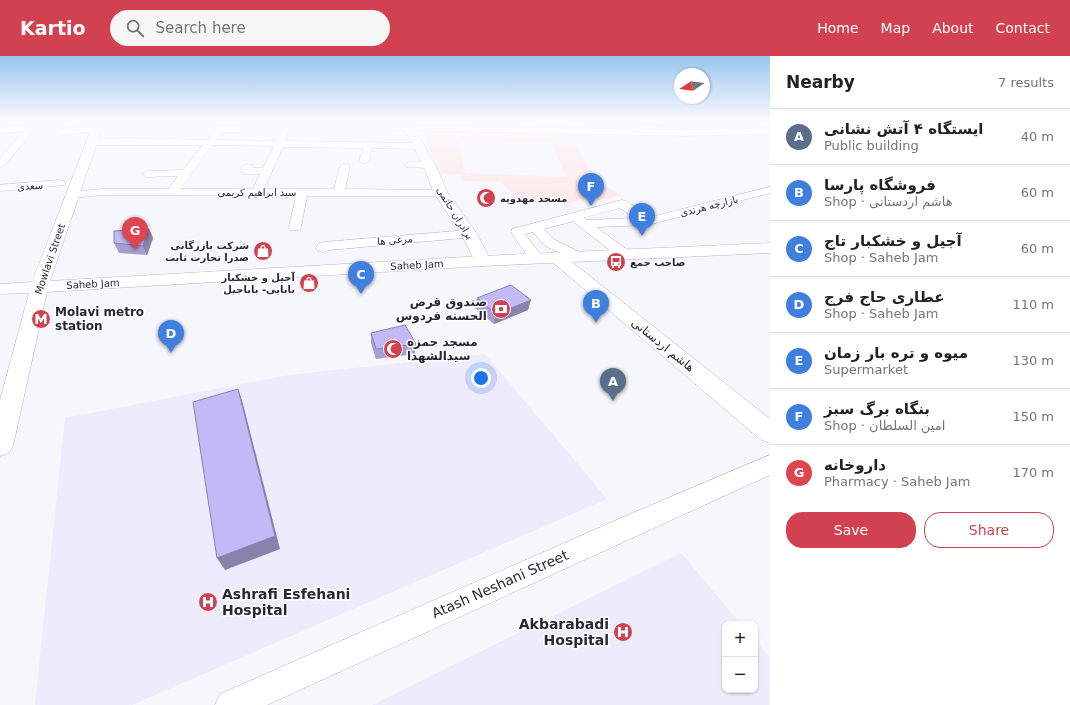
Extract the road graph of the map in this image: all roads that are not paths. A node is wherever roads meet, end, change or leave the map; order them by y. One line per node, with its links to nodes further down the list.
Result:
1 (10, 152): 8 (street)
2 (87, 152): 26 (main road, Mowlavi Street)
3 (204, 152): 15 (street)
4 (277, 152): 13 (street)
5 (366, 152): 7 (street)
6 (422, 152): 10 (main road, برادران حاتمی)
7 (364, 161)
8 (0, 164)
9 (410, 165): 10 (street)
10 (429, 165): 25 (main road, برادران حاتمی)
11 (345, 166): 23 (street)
12 (248, 167): 13 (street)
13 (267, 171): 21 (street)
14 (147, 174): 15 (street)
15 (187, 174): 20 (street)
16 (411, 181): 24 (street)
17 (60, 184): 18 (street, سعدی)
18 (0, 188)
19 (770, 190): 28 (street, بازارچه هرندی)
20 (172, 192): 21 (street, سید ابراهیم کریمی); 26 (street, سید ابراهیم کریمی)
21 (257, 192): 22 (street, سید ابراهیم کریمی)
22 (302, 193): 23 (street, سید ابراهیم کریمی); 29 (street)
23 (339, 193): 24 (street, سید ابراهیم کریمی)
24 (412, 193): 25 (street, سید ابراهیم کریمی)
25 (441, 193): 31 (main road, برادران حاتمی)
26 (72, 195): 39 (main road, Mowlavi Street)
27 (579, 221): 28 (street, بازارچه هرندی); 28 (street); 30 (street); 34 (street)
28 (648, 221)
29 (295, 227)
30 (536, 227): 35 (street); 37 (street)
31 (469, 234): 32 (street, مرغی ها); 38 (main road, برادران حاتمی)
32 (323, 248)
33 (770, 248): 34 (main road, Saheb Jam)
34 (624, 254): 35 (main road, Saheb Jam)
35 (576, 256): 36 (main road, Saheb Jam)
36 (556, 257): 37 (main road, Saheb Jam); 41 (main road, هاشم اردستانی)
37 (536, 258): 38 (main road, Saheb Jam)
38 (483, 261): 39 (main road, Saheb Jam)
39 (39, 287): 40 (main road, Saheb Jam); 42 (main road, Mowlavi Street)
40 (0, 289)
41 (770, 433)
42 (0, 446)
43 (770, 466): 44 (street, Atash Neshani Street)
44 (231, 705)

